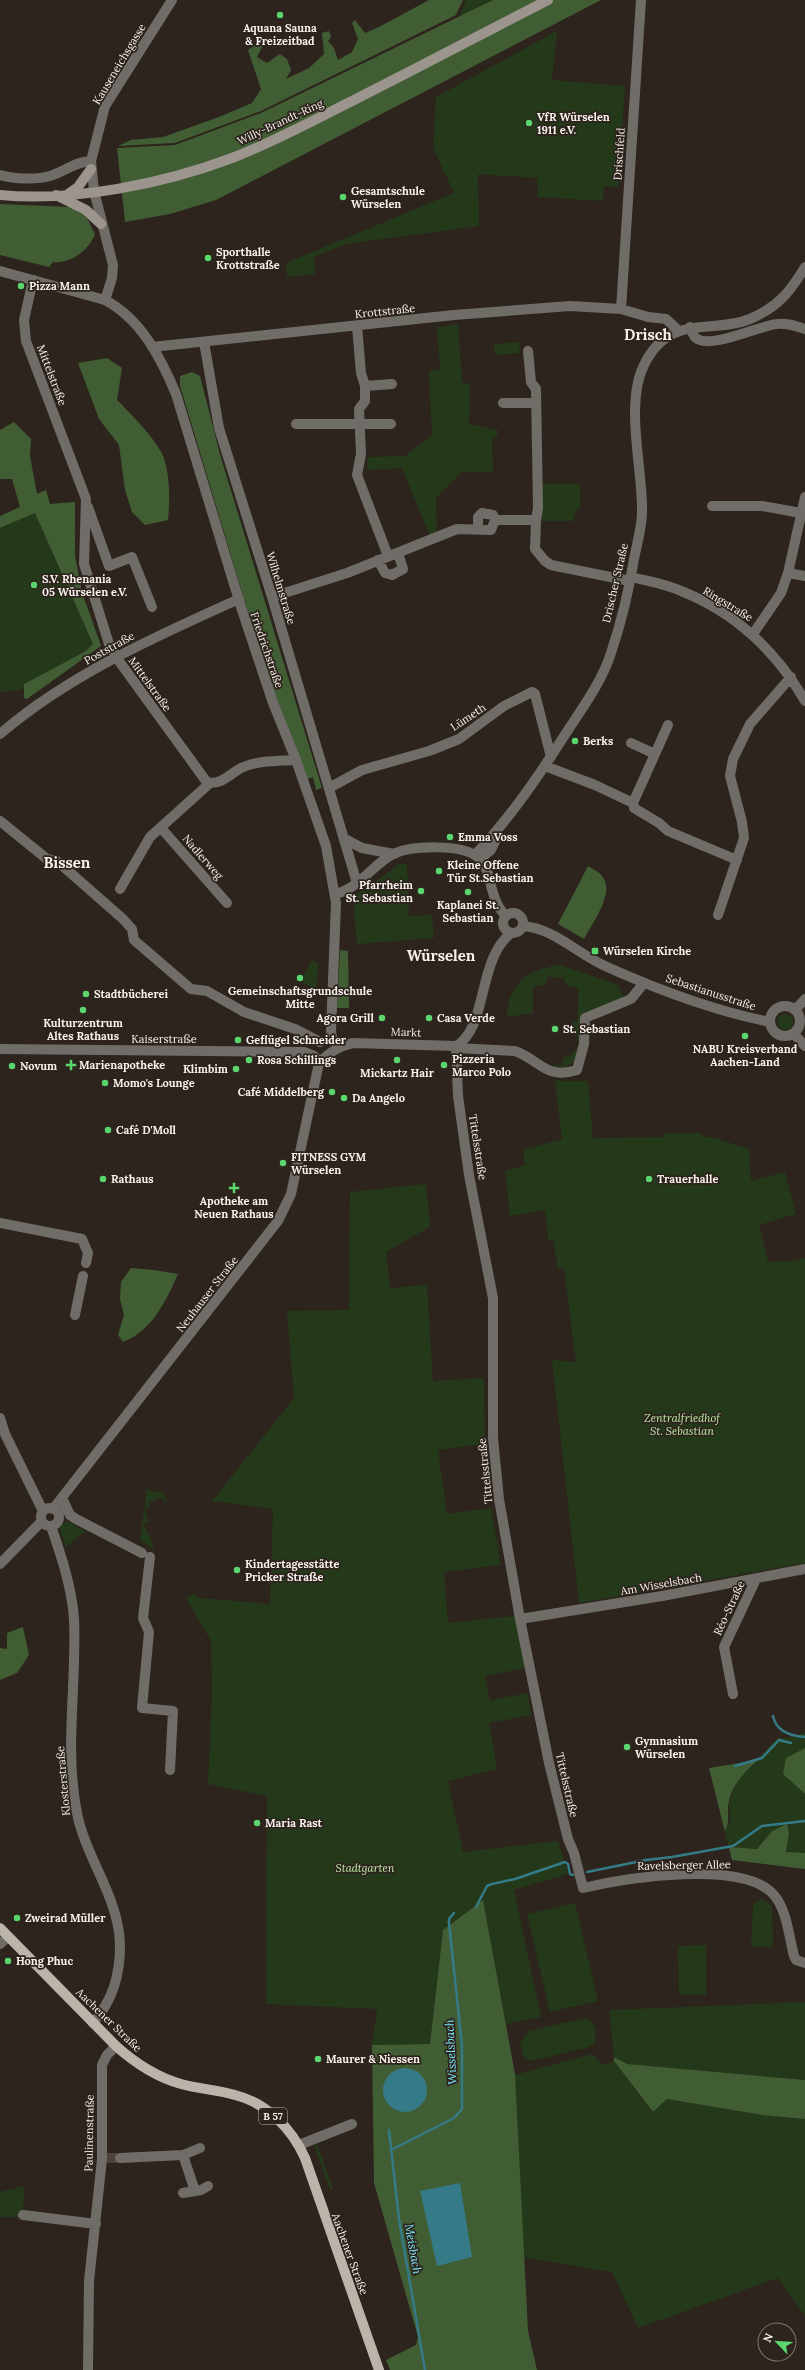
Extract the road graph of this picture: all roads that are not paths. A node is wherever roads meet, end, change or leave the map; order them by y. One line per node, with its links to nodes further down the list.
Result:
1 (172, 0): 4 (street, Kauseneichsgasse)
2 (548, 0): 6 (main road, Willy-Brandt-Ring)
3 (641, 0): 15 (street, Drischfeld)
4 (91, 165): 5 (street); 6 (street, Kauseneichsgasse); 7 (main road)
5 (0, 175)
6 (94, 192): 7 (main road, Willy-Brandt-Ring); 10 (street)
7 (68, 194): 9 (main road, Willy-Brandt-Ring)
8 (0, 195): 9 (main road, Willy-Brandt-Ring)
9 (56, 195): 10 (main road)
10 (101, 224): 14 (street)
11 (805, 267): 17 (street, Drischer Straße)
12 (0, 271): 13 (street, Friedrichstraße)
13 (33, 280): 14 (street, Friedrichstraße); 31 (street, Mittelstraße)
14 (105, 300): 21 (street, Friedrichstraße)
15 (621, 310): 16 (street, Krottstraße); 19 (street, Krottstraße)
16 (357, 326): 20 (street, Krottstraße); 24 (street)
17 (690, 327): 18 (street); 19 (street, Drischer Straße)
18 (805, 329)
19 (679, 331): 41 (street, Drischer Straße)
20 (204, 342): 21 (street, Krottstraße); 42 (street, Wilhelmstraße)
21 (152, 347): 43 (street, Friedrichstraße)
22 (528, 351): 26 (street, Ringstraße)
23 (392, 384): 24 (street)
24 (366, 386): 28 (street)
25 (504, 403): 26 (street)
26 (536, 403): 35 (street, Ringstraße)
27 (296, 424): 28 (street)
28 (360, 424): 29 (street); 37 (street)
29 (391, 424)
30 (805, 497): 33 (street)
31 (86, 499): 44 (street, Mittelstraße); 46 (street, Mittelstraße)
32 (712, 506): 33 (street)
33 (801, 513): 39 (street)
34 (495, 520): 35 (street); 36 (street); 36 (street)
35 (536, 520): 41 (street, Ringstraße)
36 (478, 529): 37 (street)
37 (393, 554): 38 (street); 38 (street)
38 (378, 560): 42 (street)
39 (788, 573): 40 (street); 45 (street)
40 (805, 576)
41 (630, 579): 45 (street, Ringstraße); 53 (street, Drischer Straße)
42 (272, 597): 57 (street, Wilhelmstraße)
43 (239, 599): 46 (street, Poststraße); 54 (street, Friedrichstraße)
44 (152, 607)
45 (753, 634): 47 (street, Ringstraße)
46 (116, 657): 50 (street, Poststraße); 56 (street, Mittelstraße)
47 (792, 677): 48 (street, Ringstraße); 64 (street)
48 (805, 701)
49 (668, 725): 52 (street)
50 (0, 734)
51 (631, 743): 52 (street)
52 (655, 754): 58 (street)
53 (551, 757): 55 (street, Drischer Straße); 57 (street, Lümeth)
54 (296, 760): 56 (street); 67 (street, Friedrichstraße)
55 (545, 766): 58 (street); 63 (street, Drischer Straße)
56 (210, 783): 60 (street)
57 (329, 788): 61 (street, Wilhelmstraße)
58 (633, 803): 64 (street)
59 (0, 821): 79 (street)
60 (161, 828): 66 (street); 68 (street, Nadlerweg)
61 (344, 839): 62 (street); 65 (street, Wilhelmstraße)
62 (394, 854): 63 (street); 65 (street)
63 (478, 857): 70 (street)
64 (737, 860): 69 (street)
65 (357, 884): 67 (street)
66 (120, 889)
67 (335, 894): 77 (street, Friedrichstraße)
68 (227, 903)
69 (718, 915)
70 (506, 916): 71 (street); 72 (street)
71 (523, 926): 72 (street); 73 (street, Sebastianusstraße)
72 (510, 934): 82 (street)
73 (644, 983): 76 (street, Sebastianusstraße); 82 (street, Markt)
74 (805, 999): 75 (street)
75 (795, 1010): 76 (street); 78 (street)
76 (770, 1022): 78 (street)
77 (331, 1032): 79 (street); 80 (street)
78 (794, 1034): 81 (street)
79 (320, 1042): 84 (street)
80 (342, 1046): 82 (street, Markt); 85 (street, Markt)
81 (805, 1046)
82 (456, 1047): 97 (street, Tittelsstraße)
83 (0, 1049): 84 (street, Kaiserstraße)
84 (304, 1052): 85 (street)
85 (319, 1063): 91 (street, Neuhauser Straße)
86 (0, 1223): 87 (street)
87 (86, 1262)
88 (83, 1276): 89 (street)
89 (75, 1315)
90 (0, 1418): 93 (street, Klosterstraße)
91 (62, 1498): 92 (street); 93 (street, Neuhauser Straße)
92 (70, 1515): 93 (street); 99 (street)
93 (49, 1516): 94 (street, Neuhauser Straße); 105 (street, Klosterstraße)
94 (0, 1564)
95 (805, 1569): 96 (street, Am Wisselsbach)
96 (756, 1579): 97 (street, Am Wisselsbach); 98 (street, Réo-Straße)
97 (520, 1619): 100 (street, Tittelsstraße)
98 (733, 1694)
99 (170, 1770)
100 (583, 1888): 104 (street, Ravelsberger Allee)
101 (0, 1928): 102 (main road, Aachener Straße / B 57)
102 (8, 1937): 103 (street); 105 (main road, Aachener Straße / B 57)
103 (0, 1944)
104 (805, 1962)
105 (93, 2023): 106 (main road, Aachener Straße / B 57)
106 (116, 2046): 108 (main road, Aachener Straße / B 57); 116 (street, Paulinenstraße)
107 (352, 2124): 108 (street)
108 (299, 2145): 118 (main road, Aachener Straße / B 57)
109 (200, 2148): 110 (street)
110 (183, 2155): 111 (street); 113 (street)
111 (120, 2158)
112 (208, 2186): 113 (street)
113 (195, 2191): 114 (street)
114 (183, 2193)
115 (23, 2215): 116 (street)
116 (96, 2224): 117 (street, Paulinenstraße)
117 (88, 2370)
118 (380, 2370)

